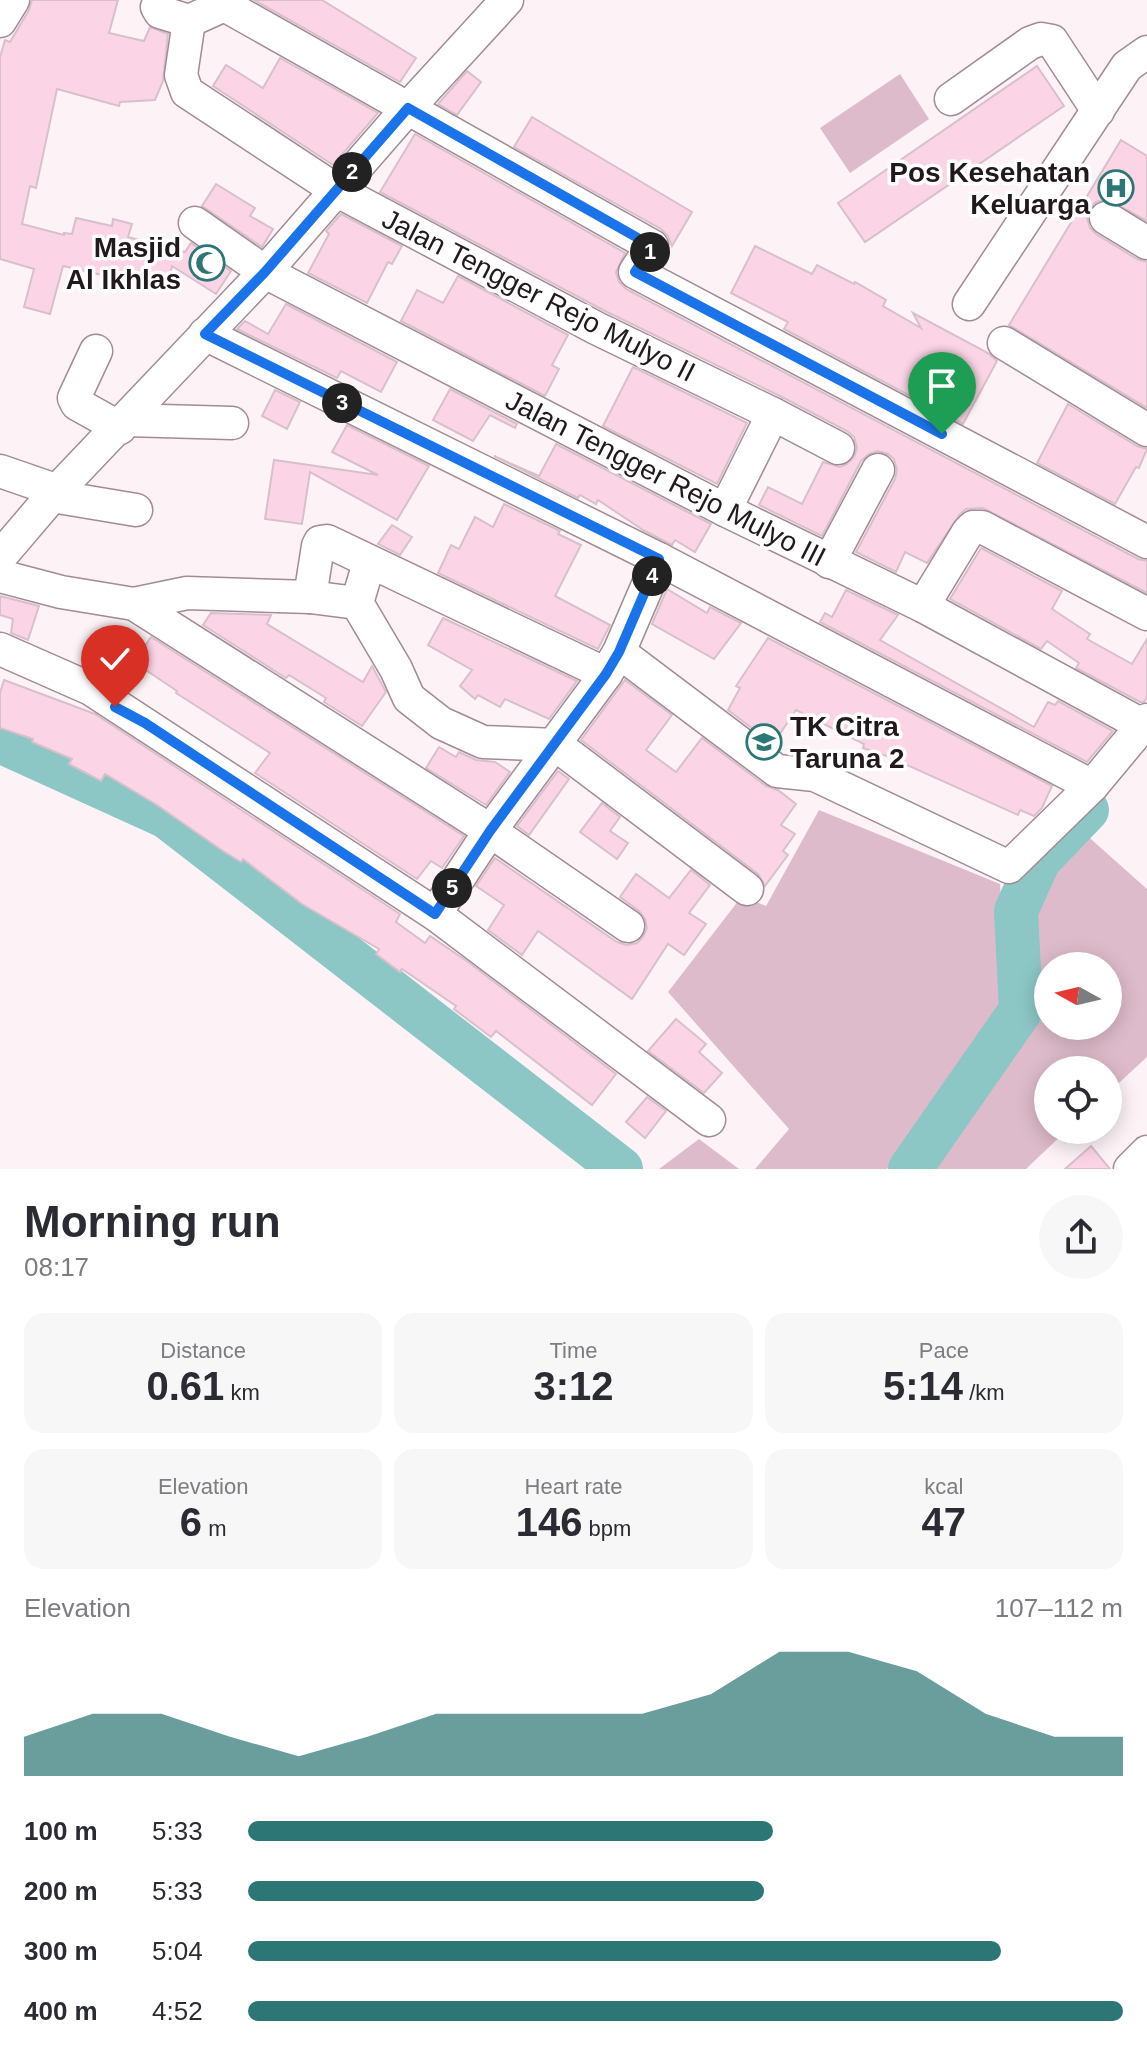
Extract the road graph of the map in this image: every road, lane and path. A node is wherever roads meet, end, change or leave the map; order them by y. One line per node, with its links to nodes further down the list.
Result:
1 (13, 0): 4 (street)
2 (160, 0): 5 (street)
3 (507, 0): 8 (street)
4 (0, 21)
5 (189, 21): 8 (street); 10 (street, Jalan Tengger Rejo Mulyo II)
6 (1147, 52): 9 (street)
7 (951, 99): 9 (street)
8 (408, 108): 10 (street); 29 (street)
9 (1098, 111): 15 (street)
10 (336, 190): 14 (street); 19 (street, Jalan Tengger Rejo Mulyo II)
11 (1106, 218): 13 (street)
12 (195, 223): 14 (street, Jalan Tengger Rejo Mulyo III)
13 (1147, 243)
14 (265, 272): 16 (street); 28 (street, Jalan Tengger Rejo Mulyo III)
15 (969, 304)
16 (205, 334): 21 (street); 31 (street)
17 (1004, 343): 22 (street)
18 (96, 351): 21 (street)
19 (773, 414): 23 (street, Jalan Tengger Rejo Mulyo II); 28 (street)
20 (232, 423): 21 (street)
21 (124, 424): 26 (street)
22 (1147, 430)
23 (838, 448)
24 (878, 470): 32 (street)
25 (0, 471): 26 (street)
26 (55, 494): 27 (street); 30 (street)
27 (136, 510)
28 (725, 510): 32 (street, Jalan Tengger Rejo Mulyo III)
29 (1147, 542)
30 (0, 557)
31 (659, 559): 41 (street); 44 (street)
32 (829, 562): 38 (street, Jalan Tengger Rejo Mulyo III)
33 (369, 563): 35 (street); 36 (street); 41 (street)
34 (0, 576): 37 (street)
35 (310, 597): 36 (street); 37 (street)
36 (357, 603): 43 (street)
37 (134, 604): 45 (street)
38 (923, 606): 39 (street); 42 (street, Jalan Tengger Rejo Mulyo III)
39 (1147, 614)
40 (0, 649): 47 (street)
41 (613, 663): 43 (street); 44 (street)
42 (1145, 722): 44 (street)
43 (556, 745): 45 (street); 46 (street)
44 (1092, 786)
45 (490, 831): 47 (street); 48 (street)
46 (747, 889)
47 (435, 914): 49 (street)
48 (628, 926)
49 (709, 1120)
50 (1147, 1152): 51 (street)
51 (1130, 1169)

